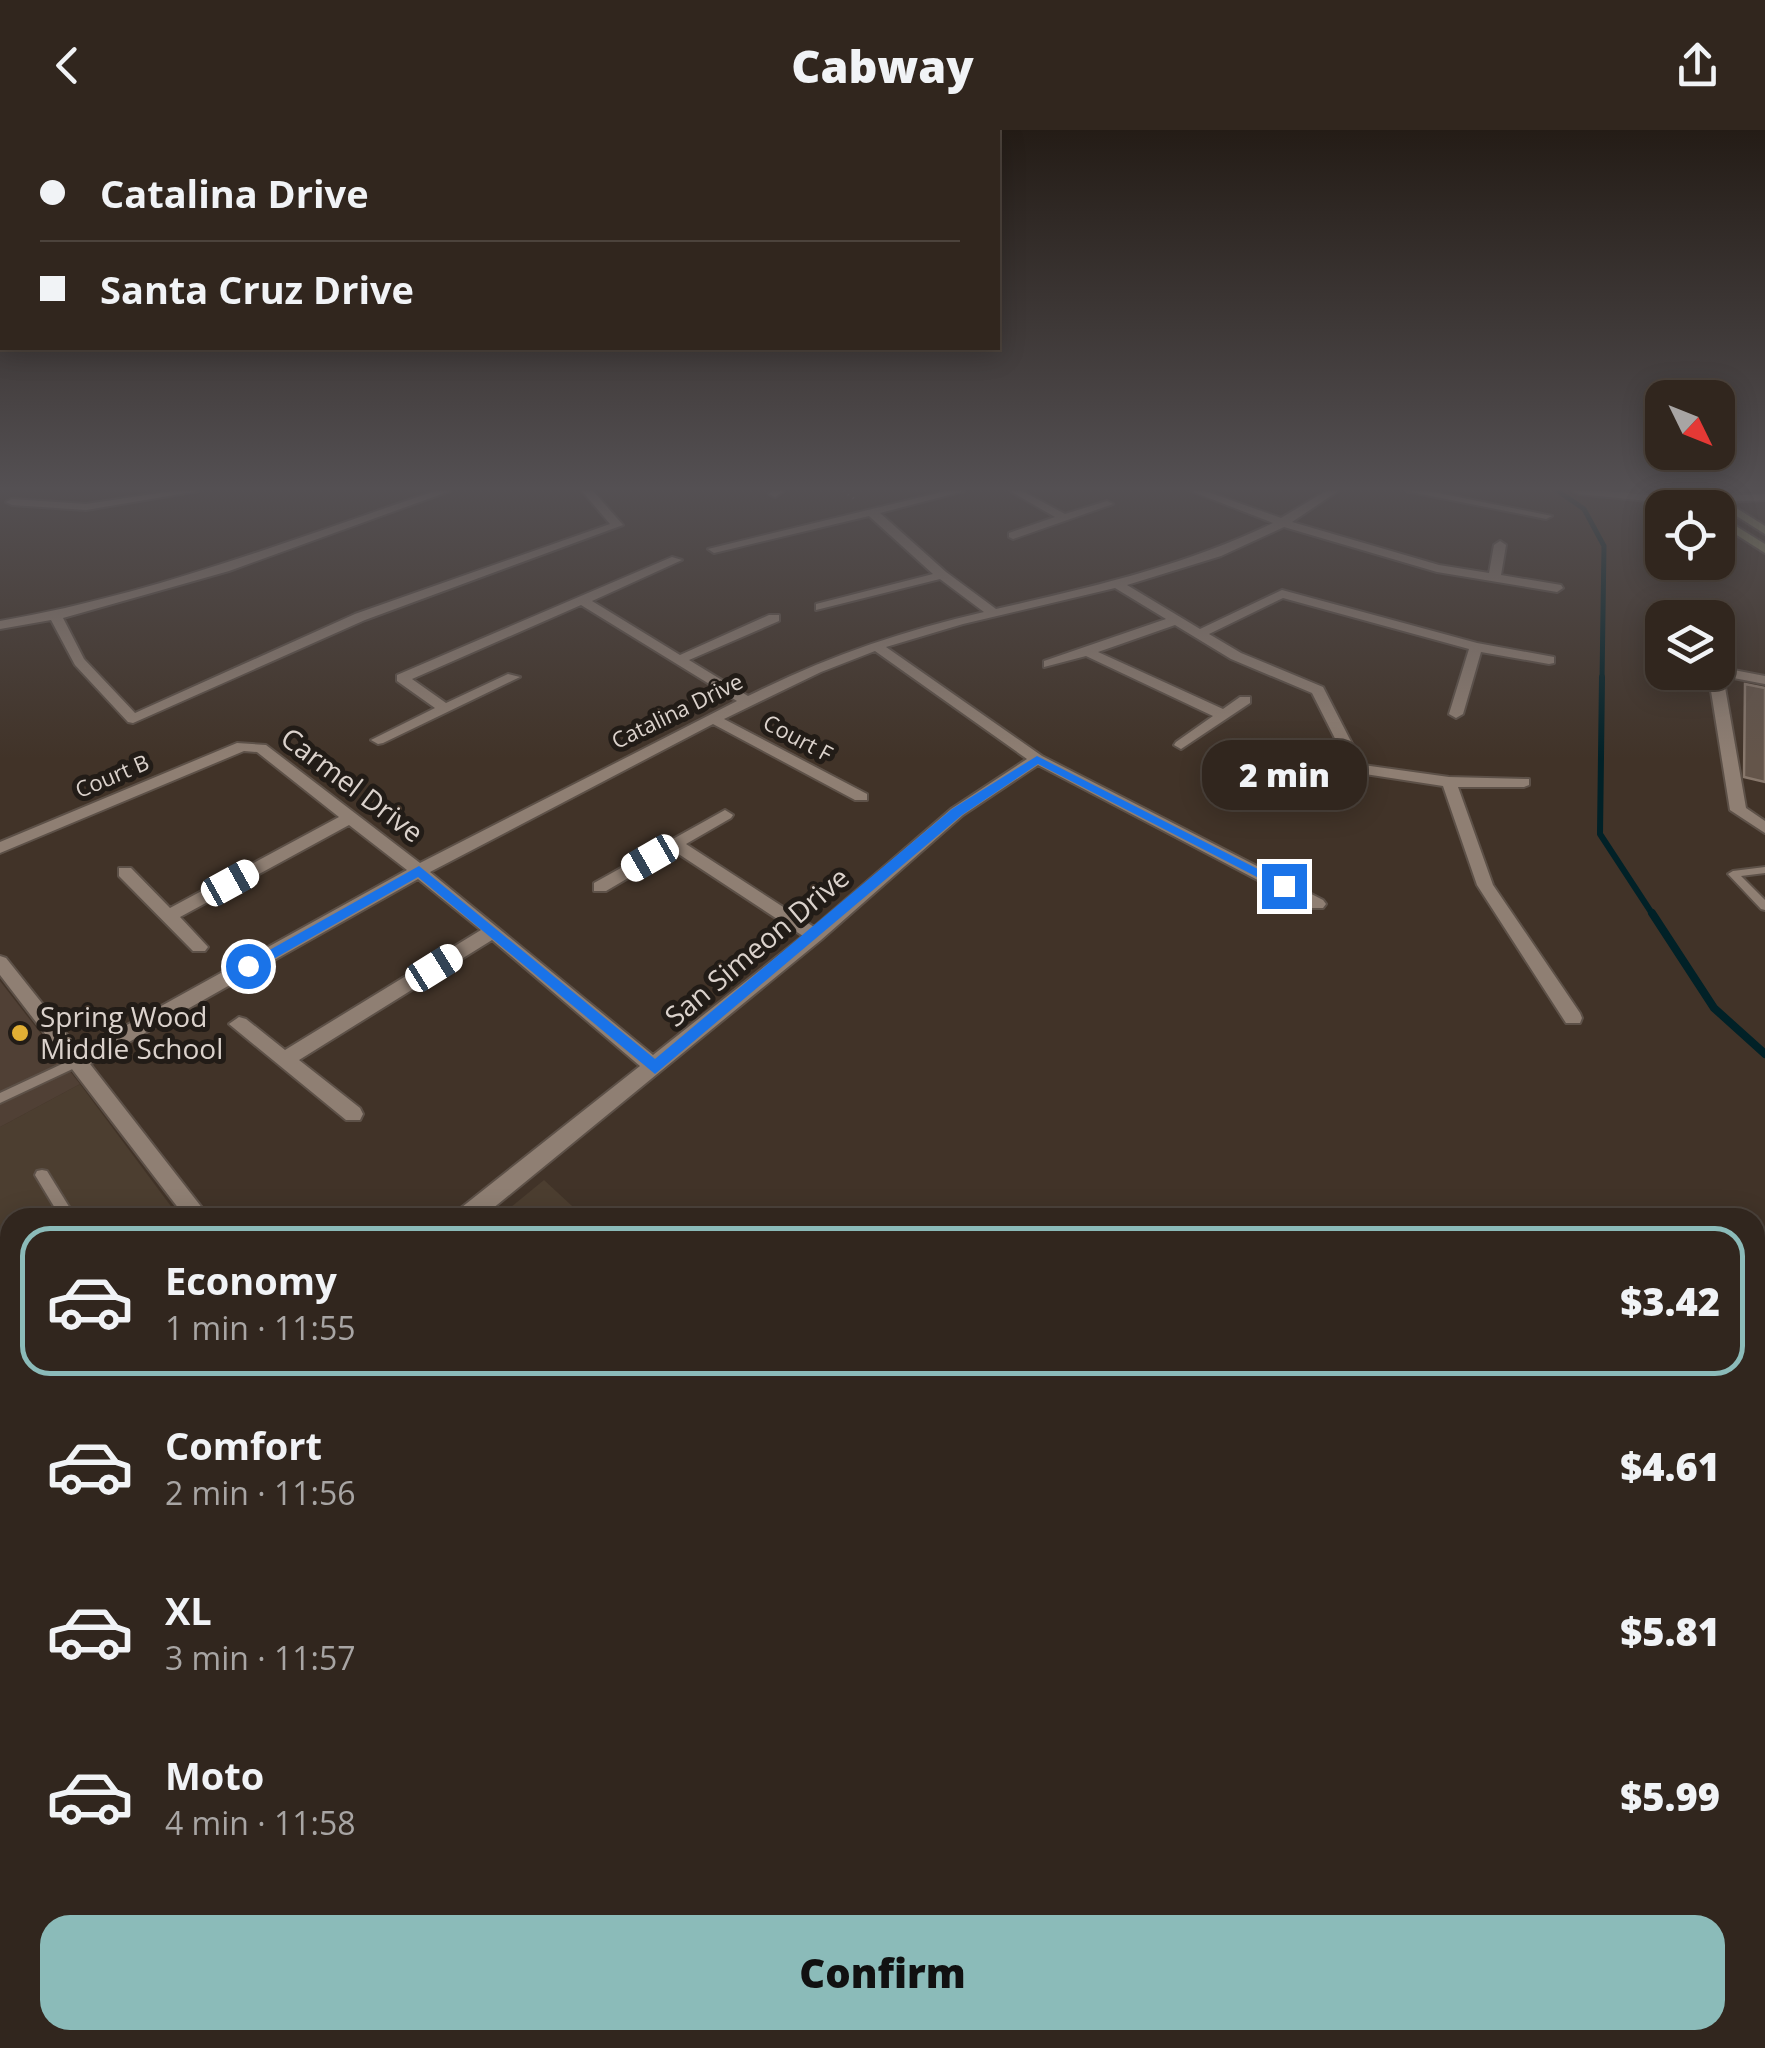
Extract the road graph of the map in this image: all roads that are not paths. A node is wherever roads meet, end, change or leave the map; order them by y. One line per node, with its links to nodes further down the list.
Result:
1 (183, 581): 13 (street)
2 (462, 581): 13 (street)
3 (629, 581): 10 (street)
4 (921, 581): 11 (street)
5 (949, 581): 12 (street)
6 (1124, 581): 8 (street, Catalina Drive)
7 (1510, 581): 9 (street)
8 (1115, 583): 12 (street, Catalina Drive); 15 (street)
9 (1557, 588)
10 (583, 601): 21 (street); 30 (street)
11 (821, 606)
12 (995, 614): 18 (street, Catalina Drive)
13 (56, 617): 16 (street)
14 (774, 618): 21 (street)
15 (1174, 621): 17 (street); 20 (street)
16 (0, 625)
17 (1197, 635): 19 (street); 38 (street)
18 (876, 646): 29 (street, Catalina Drive); 37 (street)
19 (1476, 647): 22 (street); 31 (street)
20 (1086, 652): 23 (street); 32 (street)
21 (679, 660): 29 (street)
22 (1549, 660)
23 (1049, 664)
24 (1735, 675): 26 (street)
25 (512, 678): 30 (street)
26 (1765, 680)
27 (1719, 690): 43 (street)
28 (1245, 700): 32 (street)
29 (748, 702): 33 (street, Catalina Drive)
30 (444, 707): 34 (street)
31 (1456, 714)
32 (1224, 715): 35 (street)
33 (714, 719): 40 (street, Court F); 47 (street, Catalina Drive)
34 (378, 740)
35 (1180, 745)
36 (242, 746): 42 (street, Carmel Drive); 45 (street, Court B)
37 (1037, 759): 50 (street); 54 (street, San Simeon Drive)
38 (1449, 782): 39 (street); 57 (street)
39 (1524, 782)
40 (862, 797)
41 (725, 815): 44 (street)
42 (351, 818): 47 (street, Carmel Drive); 52 (street)
43 (1765, 828)
44 (675, 844): 49 (street); 54 (street)
45 (0, 848)
46 (1765, 870): 51 (lane)
47 (419, 871): 53 (street, Carmel Drive); 60 (street, Catalina Drive)
48 (125, 872): 52 (street)
49 (600, 887)
50 (1318, 904)
51 (1765, 906)
52 (169, 916): 55 (street)
53 (493, 931): 59 (street); 61 (street, Carmel Drive)
54 (815, 936): 61 (street, San Simeon Drive)
55 (199, 947)
56 (0, 962): 60 (street)
57 (1573, 1018)
58 (239, 1024): 59 (street)
59 (286, 1059): 63 (street)
60 (78, 1062): 62 (lane); 66 (street)
61 (655, 1068): 67 (street, San Simeon Drive)
62 (0, 1098)
63 (353, 1114)
64 (42, 1175): 65 (lane)
65 (63, 1208)
66 (191, 1208)
67 (478, 1208)

